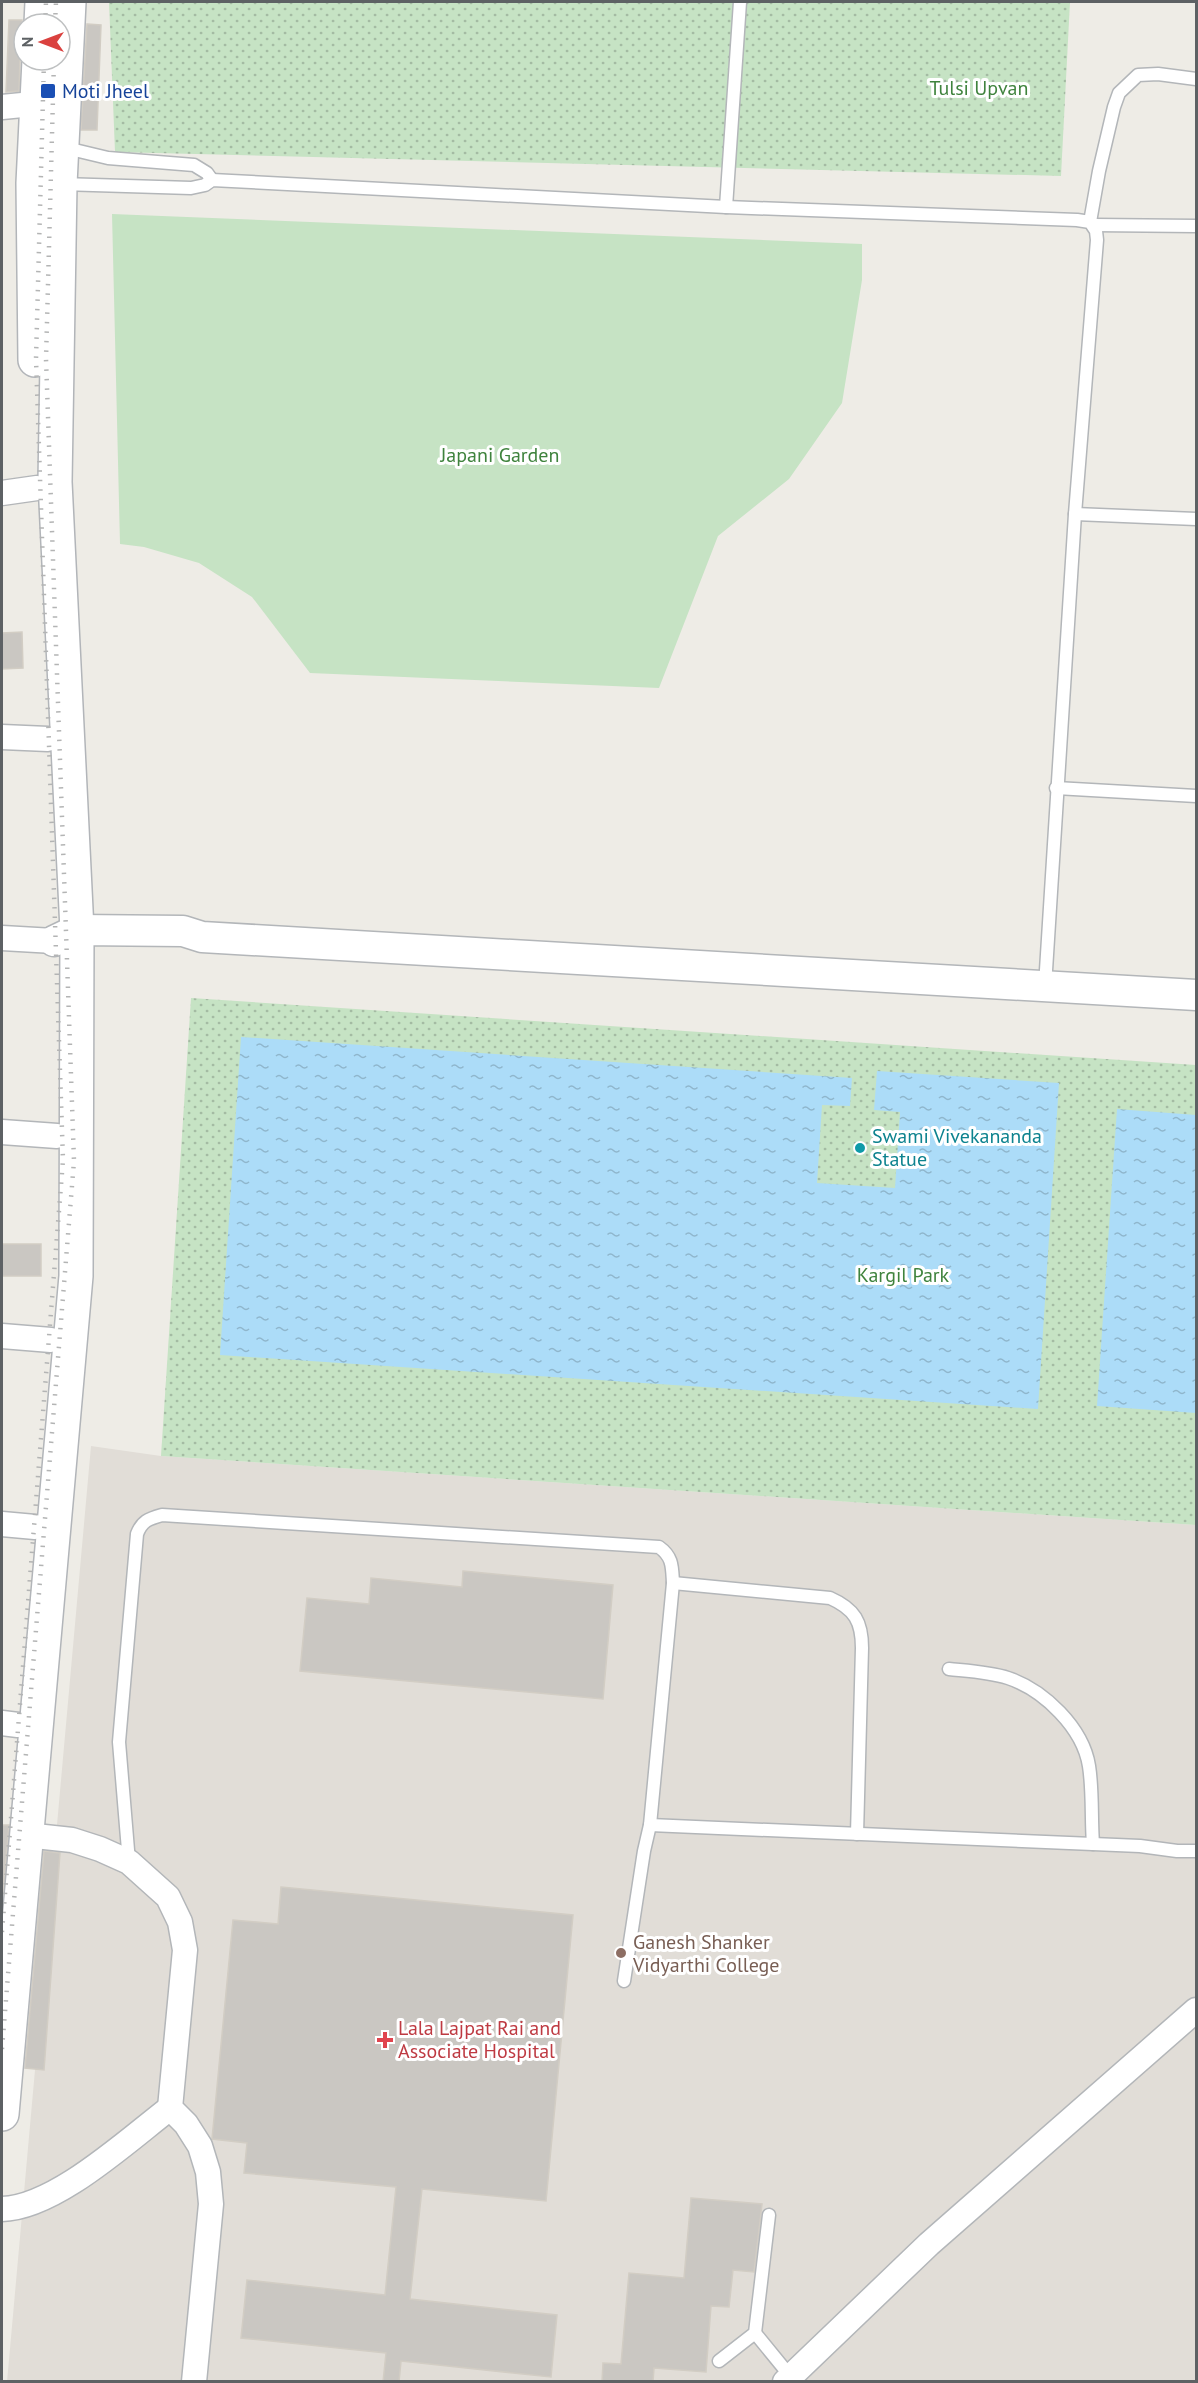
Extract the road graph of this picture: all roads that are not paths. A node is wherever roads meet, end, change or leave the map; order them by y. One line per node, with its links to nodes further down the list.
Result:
1 (69, 2): 5 (main road)
2 (740, 2): 10 (lane)
3 (42, 72): 5 (main road)
4 (1197, 79): 11 (lane)
5 (51, 102): 6 (street); 7 (main road); 9 (main road)
6 (2, 106)
7 (62, 147): 8 (lane); 9 (main road)
8 (212, 180): 9 (lane); 10 (lane)
9 (47, 183): 13 (main road); 22 (main road)
10 (726, 207): 11 (lane)
11 (1092, 224): 12 (lane); 15 (lane)
12 (1197, 226)
13 (37, 488): 14 (street); 18 (main road)
14 (2, 493)
15 (1075, 514): 16 (lane); 19 (lane)
16 (1197, 519)
17 (2, 737): 18 (street)
18 (48, 739): 22 (main road)
19 (1056, 788): 20 (lane); 23 (lane)
20 (1197, 796)
21 (2, 938): 22 (street)
22 (69, 939): 23 (street); 26 (main road); 32 (main road)
23 (1045, 987): 24 (street)
24 (1197, 995)
25 (2, 1132): 26 (street)
26 (57, 1136): 28 (main road)
27 (2, 1336): 28 (street)
28 (51, 1340): 30 (main road)
29 (2, 1524): 30 (street)
30 (35, 1527): 32 (main road)
31 (673, 1583): 35 (lane); 36 (lane); 40 (lane)
32 (38, 1606): 34 (main road); 37 (main road)
33 (949, 1669): 38 (lane)
34 (10, 1724): 41 (main road)
35 (650, 1825): 36 (lane); 42 (lane)
36 (857, 1834): 38 (lane)
37 (26, 1836): 40 (street); 45 (main road)
38 (1093, 1844): 39 (lane)
39 (1197, 1851)
40 (129, 1862): 44 (street)
41 (2, 1922)
42 (624, 1981)
43 (1197, 2010): 50 (street)
44 (170, 2108): 46 (street); 51 (street)
45 (2, 2114)
46 (2, 2209)
47 (769, 2215): 48 (lane)
48 (754, 2333): 49 (lane); 50 (lane)
49 (719, 2361)
50 (788, 2379)
51 (194, 2382)

